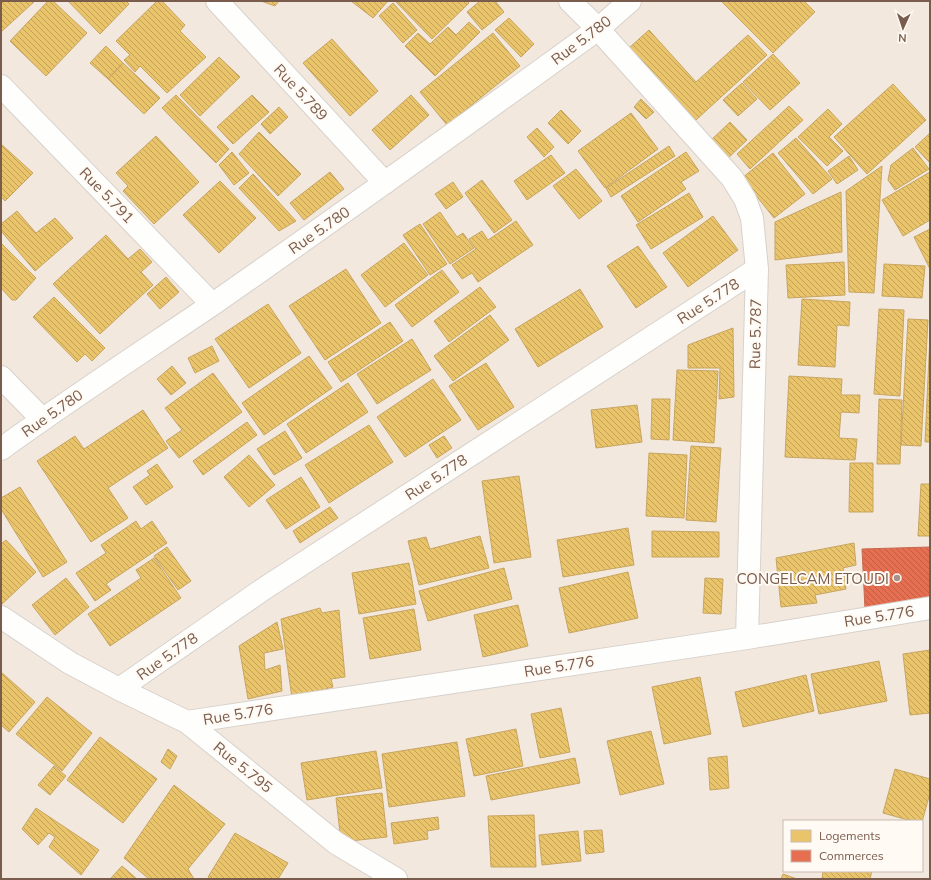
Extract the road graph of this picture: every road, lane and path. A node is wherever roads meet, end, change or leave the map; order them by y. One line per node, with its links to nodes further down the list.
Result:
1 (217, 1): 6 (street, Rue 5.789)
2 (570, 1): 4 (street, Rue 5.787)
3 (630, 1): 4 (street, Rue 5.780)
4 (598, 29): 6 (street, Rue 5.780); 7 (street, Rue 5.787)
5 (1, 86): 8 (street, Rue 5.791)
6 (385, 183): 8 (street, Rue 5.780)
7 (757, 269): 14 (street, Rue 5.787); 15 (street, Rue 5.778)
8 (212, 304): 10 (street, Rue 5.780)
9 (1, 377): 10 (street)
10 (42, 419): 11 (street, Rue 5.780)
11 (1, 449)
12 (930, 608): 14 (street, Rue 5.776)
13 (1, 617): 15 (street, Rue 5.795)
14 (747, 638): 16 (street, Rue 5.776)
15 (119, 689): 16 (street, Rue 5.795)
16 (187, 722): 17 (street, Rue 5.795)
17 (396, 879)

